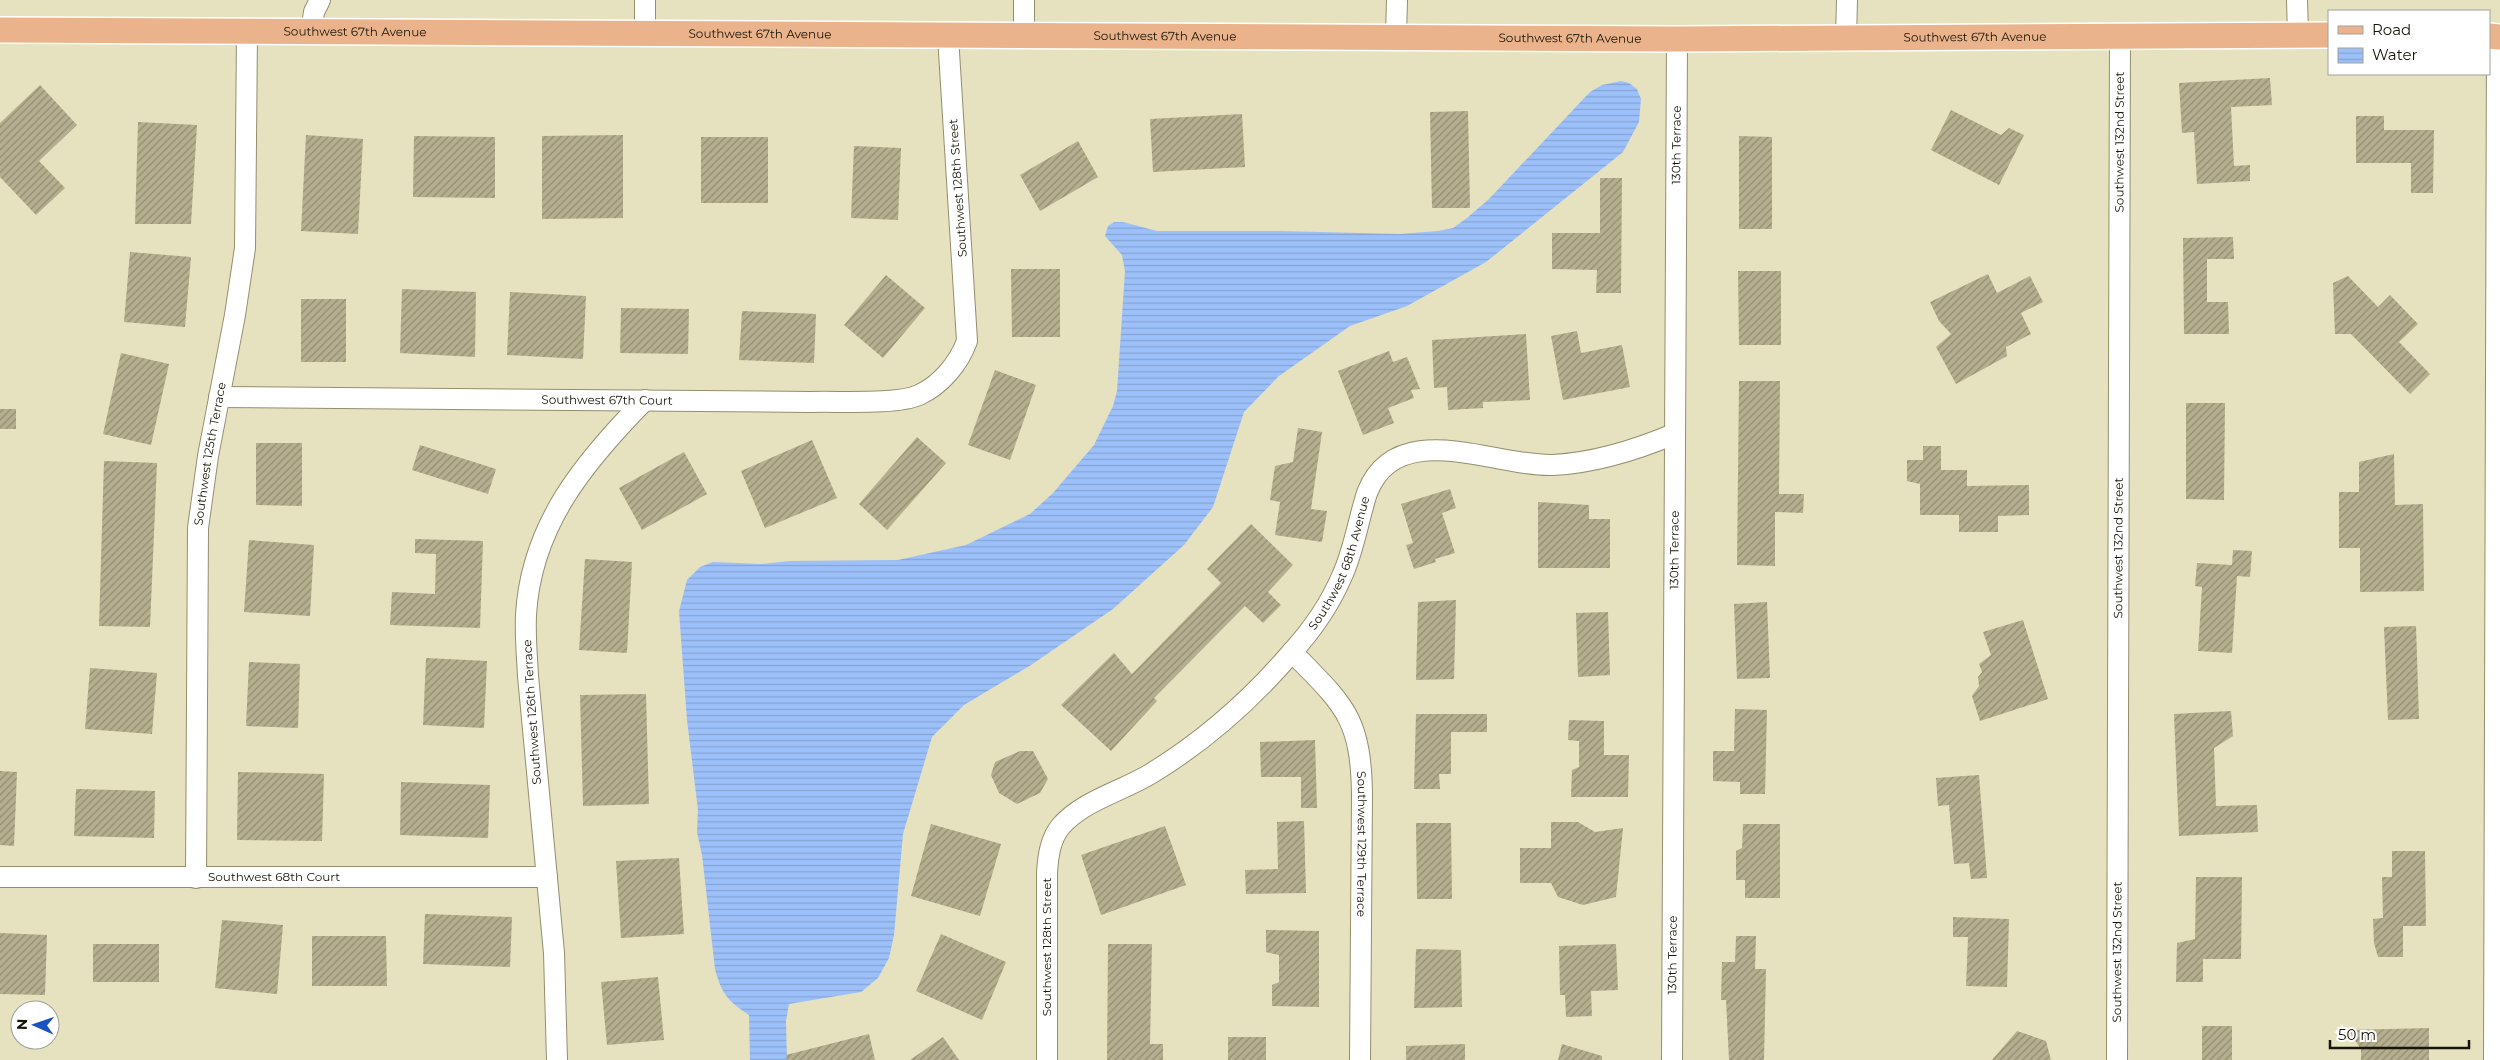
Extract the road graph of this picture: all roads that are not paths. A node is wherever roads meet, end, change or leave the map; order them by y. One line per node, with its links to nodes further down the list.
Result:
1 (320, 0): 9 (street)
2 (645, 0): 10 (street)
3 (1024, 0): 12 (street)
4 (1397, 0): 15 (street)
5 (1846, 0): 18 (street)
6 (2298, 0): 11 (street)
7 (0, 30): 8 (main road, Southwest 67th Avenue)
8 (247, 33): 9 (main road, Southwest 67th Avenue); 21 (street, Southwest 125th Terrace)
9 (311, 33): 10 (main road, Southwest 67th Avenue)
10 (645, 34): 14 (main road, Southwest 67th Avenue)
11 (2298, 34): 13 (main road, Southwest 67th Avenue); 16 (main road, Southwest 67th Avenue)
12 (1024, 35): 14 (main road, Southwest 67th Avenue); 15 (main road, Southwest 67th Avenue)
13 (2328, 35)
14 (948, 36): 20 (street, Southwest 128th Street)
15 (1396, 36): 19 (main road, Southwest 67th Avenue)
16 (2120, 36): 18 (main road, Southwest 67th Avenue); 33 (street, Southwest 132nd Street)
17 (2495, 37): 34 (street)
18 (1846, 38): 19 (main road, Southwest 67th Avenue)
19 (1677, 39): 23 (street, 130th Terrace)
20 (966, 341): 22 (street, Southwest 67th Court)
21 (219, 397): 22 (street, Southwest 67th Court); 28 (street, Southwest 125th Terrace)
22 (645, 400): 27 (street, Southwest 126th Terrace)
23 (1674, 434): 24 (street, Southwest 68th Avenue); 32 (street, 130th Terrace)
24 (1292, 652): 25 (street, Southwest 68th Avenue); 31 (street, Southwest 129th Terrace)
25 (1055, 836): 30 (street, Southwest 128th Street)
26 (0, 877): 28 (street, Southwest 68th Court)
27 (547, 877): 28 (street, Southwest 68th Court); 29 (street, Southwest 126th Terrace)
28 (196, 878)
29 (557, 1060)
30 (1047, 1060)
31 (1360, 1060)
32 (1672, 1060)
33 (2117, 1060)
34 (2494, 1060)

